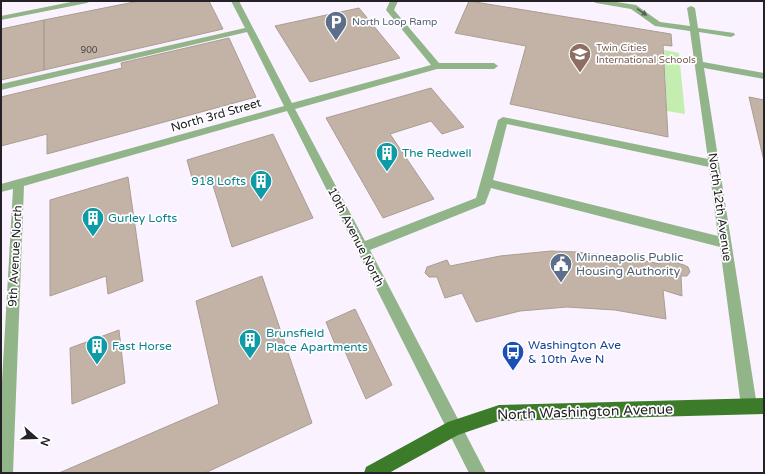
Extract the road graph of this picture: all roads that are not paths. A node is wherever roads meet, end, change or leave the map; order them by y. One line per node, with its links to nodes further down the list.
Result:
1 (88, 1): 6 (street)
2 (235, 1): 8 (street, 10th Avenue North)
3 (394, 1): 11 (street)
4 (596, 1): 7 (street, one-way to 7)
5 (691, 8): 7 (street, North 12th Avenue)
6 (1, 18)
7 (694, 28): 9 (street); 10 (street, North 12th Avenue)
8 (249, 29): 14 (street); 15 (street, 10th Avenue North)
9 (731, 35)
10 (699, 64): 13 (street); 16 (street, North 12th Avenue)
11 (437, 66): 12 (street, North 3rd Street); 15 (street, North 3rd Street)
12 (494, 66)
13 (764, 76)
14 (1, 87)
15 (289, 108): 17 (street, North 3rd Street); 21 (street, 10th Avenue North)
16 (714, 164): 18 (street); 20 (street, North 12th Avenue)
17 (19, 183): 19 (street, North 3rd Street); 25 (street, 9th Avenue North)
18 (487, 184): 20 (street); 21 (street)
19 (1, 188)
20 (725, 243): 22 (street, North 12th Avenue)
21 (361, 248): 24 (street, 10th Avenue North)
22 (749, 406): 23 (main road, North Washington Avenue); 24 (main road, North Washington Avenue)
23 (764, 406)
24 (454, 428): 26 (main road, North Washington Avenue); 27 (street, 10th Avenue North)
25 (5, 473)
26 (372, 473)
27 (478, 473)

